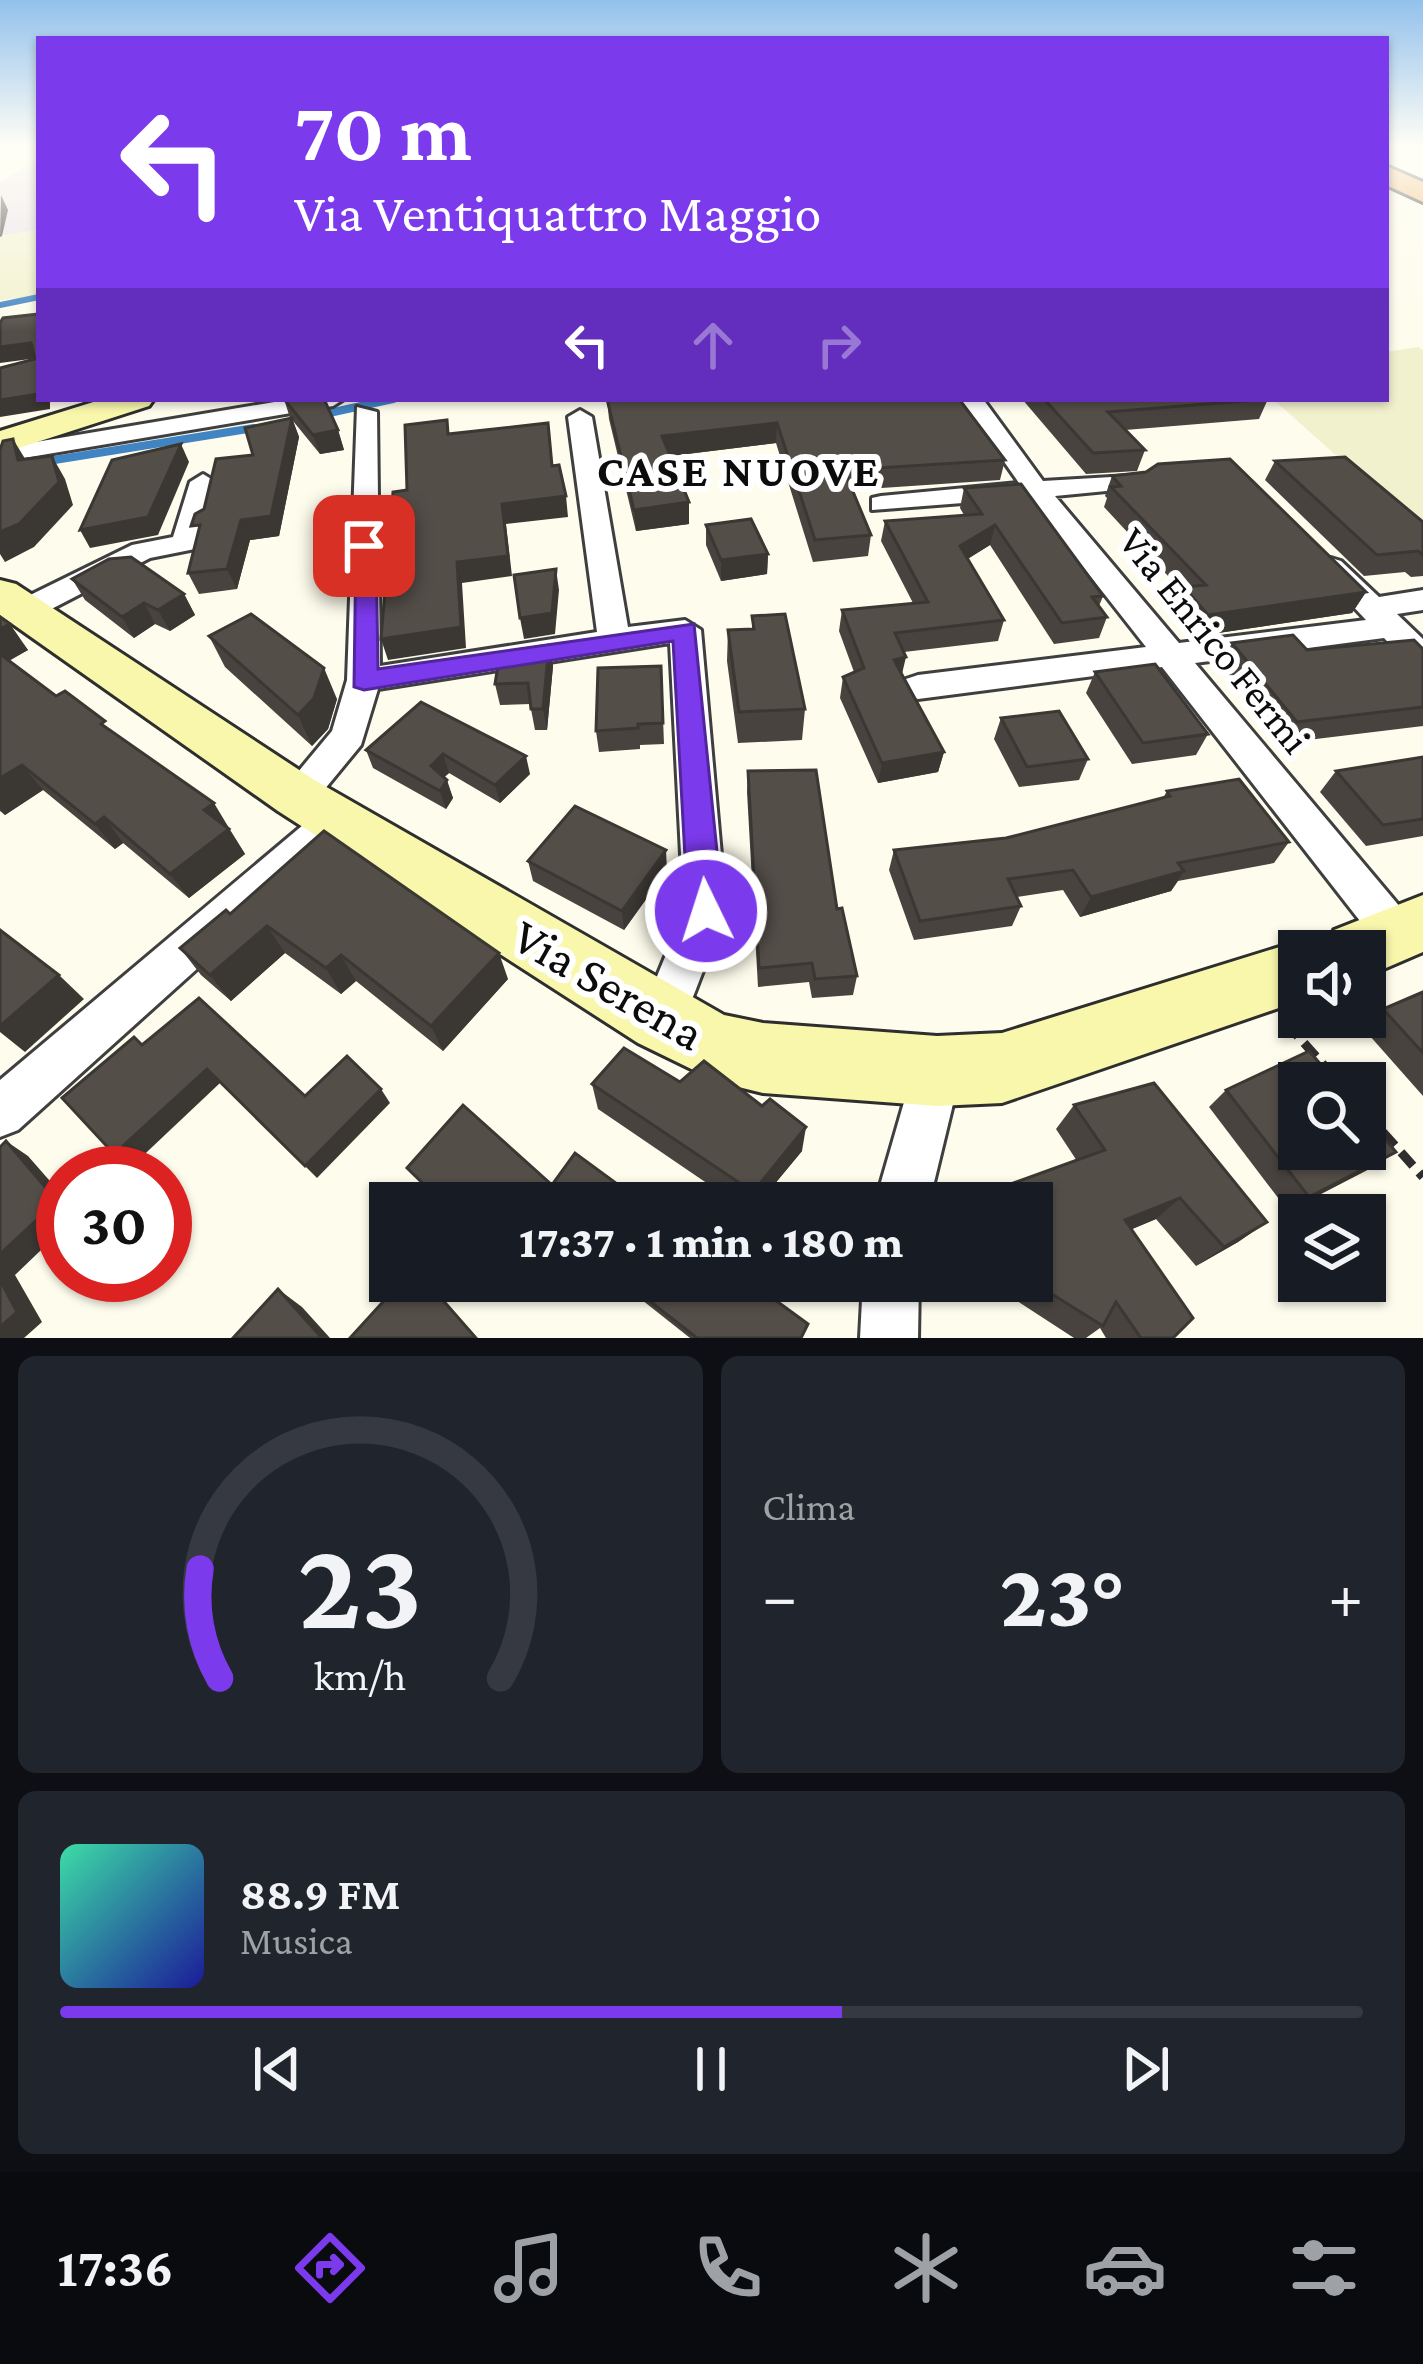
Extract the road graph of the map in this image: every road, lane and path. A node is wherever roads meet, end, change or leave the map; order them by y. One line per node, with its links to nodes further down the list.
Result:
1 (127, 402): 6 (street)
2 (315, 402): 7 (street)
3 (973, 402): 10 (street, Via Enrico Fermi)
4 (365, 412): 19 (street)
5 (580, 417): 16 (street)
6 (0, 442)
7 (0, 454)
8 (1137, 480): 10 (street)
9 (203, 482): 14 (street)
10 (1035, 488): 11 (street); 17 (street, Via Enrico Fermi)
11 (881, 504)
12 (1306, 542): 15 (street)
13 (1423, 600): 15 (street)
14 (13, 602): 21 (street, Via Serena)
15 (1382, 617): 17 (street); 18 (street)
16 (614, 640): 19 (street); 24 (street)
17 (1166, 651): 20 (street); 22 (street, Via Enrico Fermi)
18 (1423, 658)
19 (364, 680): 21 (street)
20 (918, 687)
21 (316, 808): 24 (street, Via Serena); 27 (street)
22 (1392, 936)
23 (1276, 979): 25 (path); 26 (street, Via Serena)
24 (662, 1020): 26 (street, Via Serena)
25 (1327, 1062)
26 (937, 1071): 30 (street)
27 (0, 1112)
28 (1386, 1136): 29 (path)
29 (1423, 1177)
30 (908, 1182)
31 (890, 1302): 32 (street)
32 (889, 1338)

